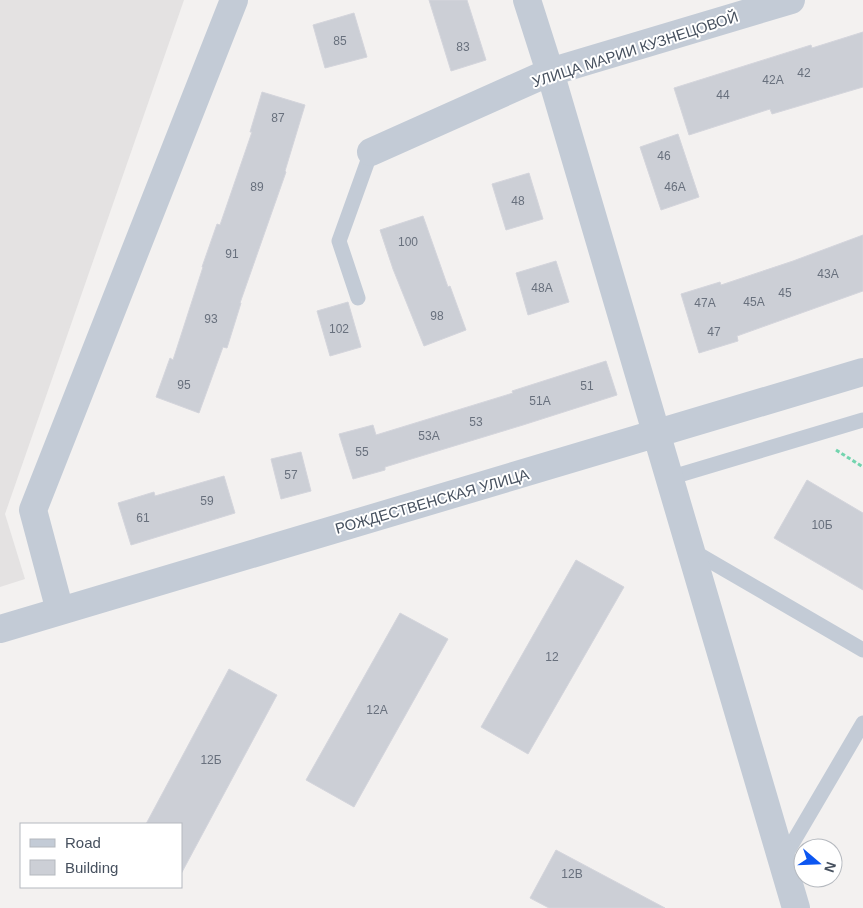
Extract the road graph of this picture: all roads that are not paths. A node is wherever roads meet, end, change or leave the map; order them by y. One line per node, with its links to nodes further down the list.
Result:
1 (234, 0): 12 (street)
2 (527, 0): 4 (street)
3 (790, 0): 4 (street, УЛИЦА МАРИИ КУЗНЕЦОВОЙ)
4 (550, 72): 5 (street, УЛИЦА МАРИИ КУЗНЕЦОВОЙ); 9 (street)
5 (371, 152): 6 (lane)
6 (358, 298)
7 (863, 372): 9 (street, РОЖДЕСТВЕНСКАЯ УЛИЦА)
8 (863, 420): 10 (lane)
9 (656, 435): 10 (street); 12 (street, РОЖДЕСТВЕНСКАЯ УЛИЦА)
10 (668, 478): 11 (street)
11 (690, 549): 14 (lane); 16 (street)
12 (60, 611): 13 (street, РОЖДЕСТВЕНСКАЯ УЛИЦА)
13 (0, 629)
14 (863, 650)
15 (863, 723): 16 (lane)
16 (782, 861): 17 (street)
17 (796, 908)

